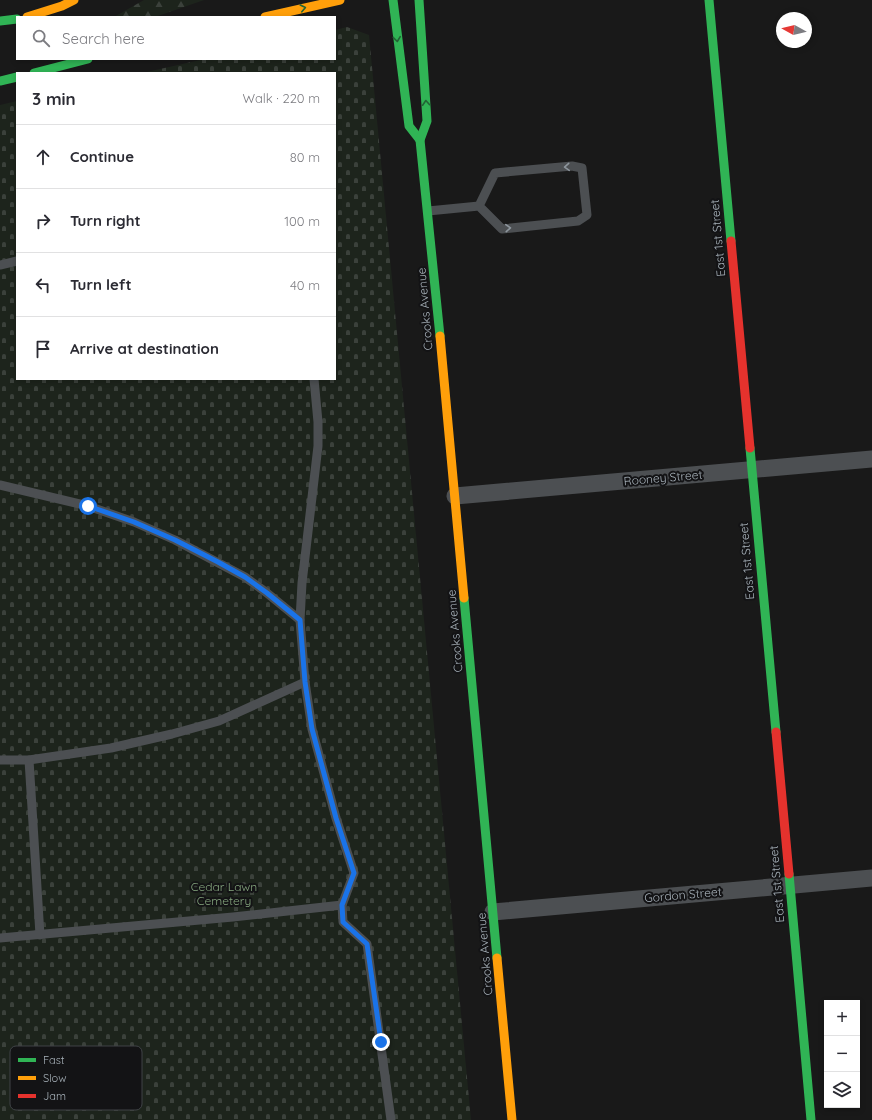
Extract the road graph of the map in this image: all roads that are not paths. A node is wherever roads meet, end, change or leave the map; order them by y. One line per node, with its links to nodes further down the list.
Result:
1 (74, 0): 6 (main road)
2 (340, 0): 7 (main road, one-way to 2)
3 (393, 0): 14 (main road, Crooks Avenue, one-way to 14)
4 (418, 0): 14 (main road, Crooks Avenue, one-way to 4)
5 (709, 0): 21 (main road, East 1st Street)
6 (30, 16)
7 (269, 16)
8 (16, 19): 9 (main road)
9 (0, 22)
10 (84, 60): 11 (main road)
11 (38, 72)
12 (16, 77): 13 (main road)
13 (0, 81)
14 (420, 140): 16 (main road, Crooks Avenue)
15 (478, 206): 15 (lane, one-way to 15); 16 (lane)
16 (428, 211): 23 (main road, Crooks Avenue)
17 (16, 261): 18 (lane)
18 (0, 265)
19 (314, 380): 24 (lane)
20 (872, 459): 21 (street, Rooney Street)
21 (751, 470): 23 (street, Rooney Street); 29 (main road, East 1st Street)
22 (0, 485): 24 (lane)
23 (455, 496): 31 (main road, Crooks Avenue)
24 (300, 620): 25 (lane)
25 (305, 682): 27 (lane); 30 (lane)
26 (0, 760): 27 (lane)
27 (29, 760): 32 (lane)
28 (872, 878): 29 (street, Gordon Street)
29 (789, 886): 31 (street, Gordon Street); 36 (main road, East 1st Street)
30 (342, 905): 32 (lane); 34 (lane)
31 (493, 912): 35 (main road, Crooks Avenue)
32 (40, 935): 33 (lane)
33 (0, 938)
34 (391, 1120)
35 (512, 1120)
36 (810, 1120)

